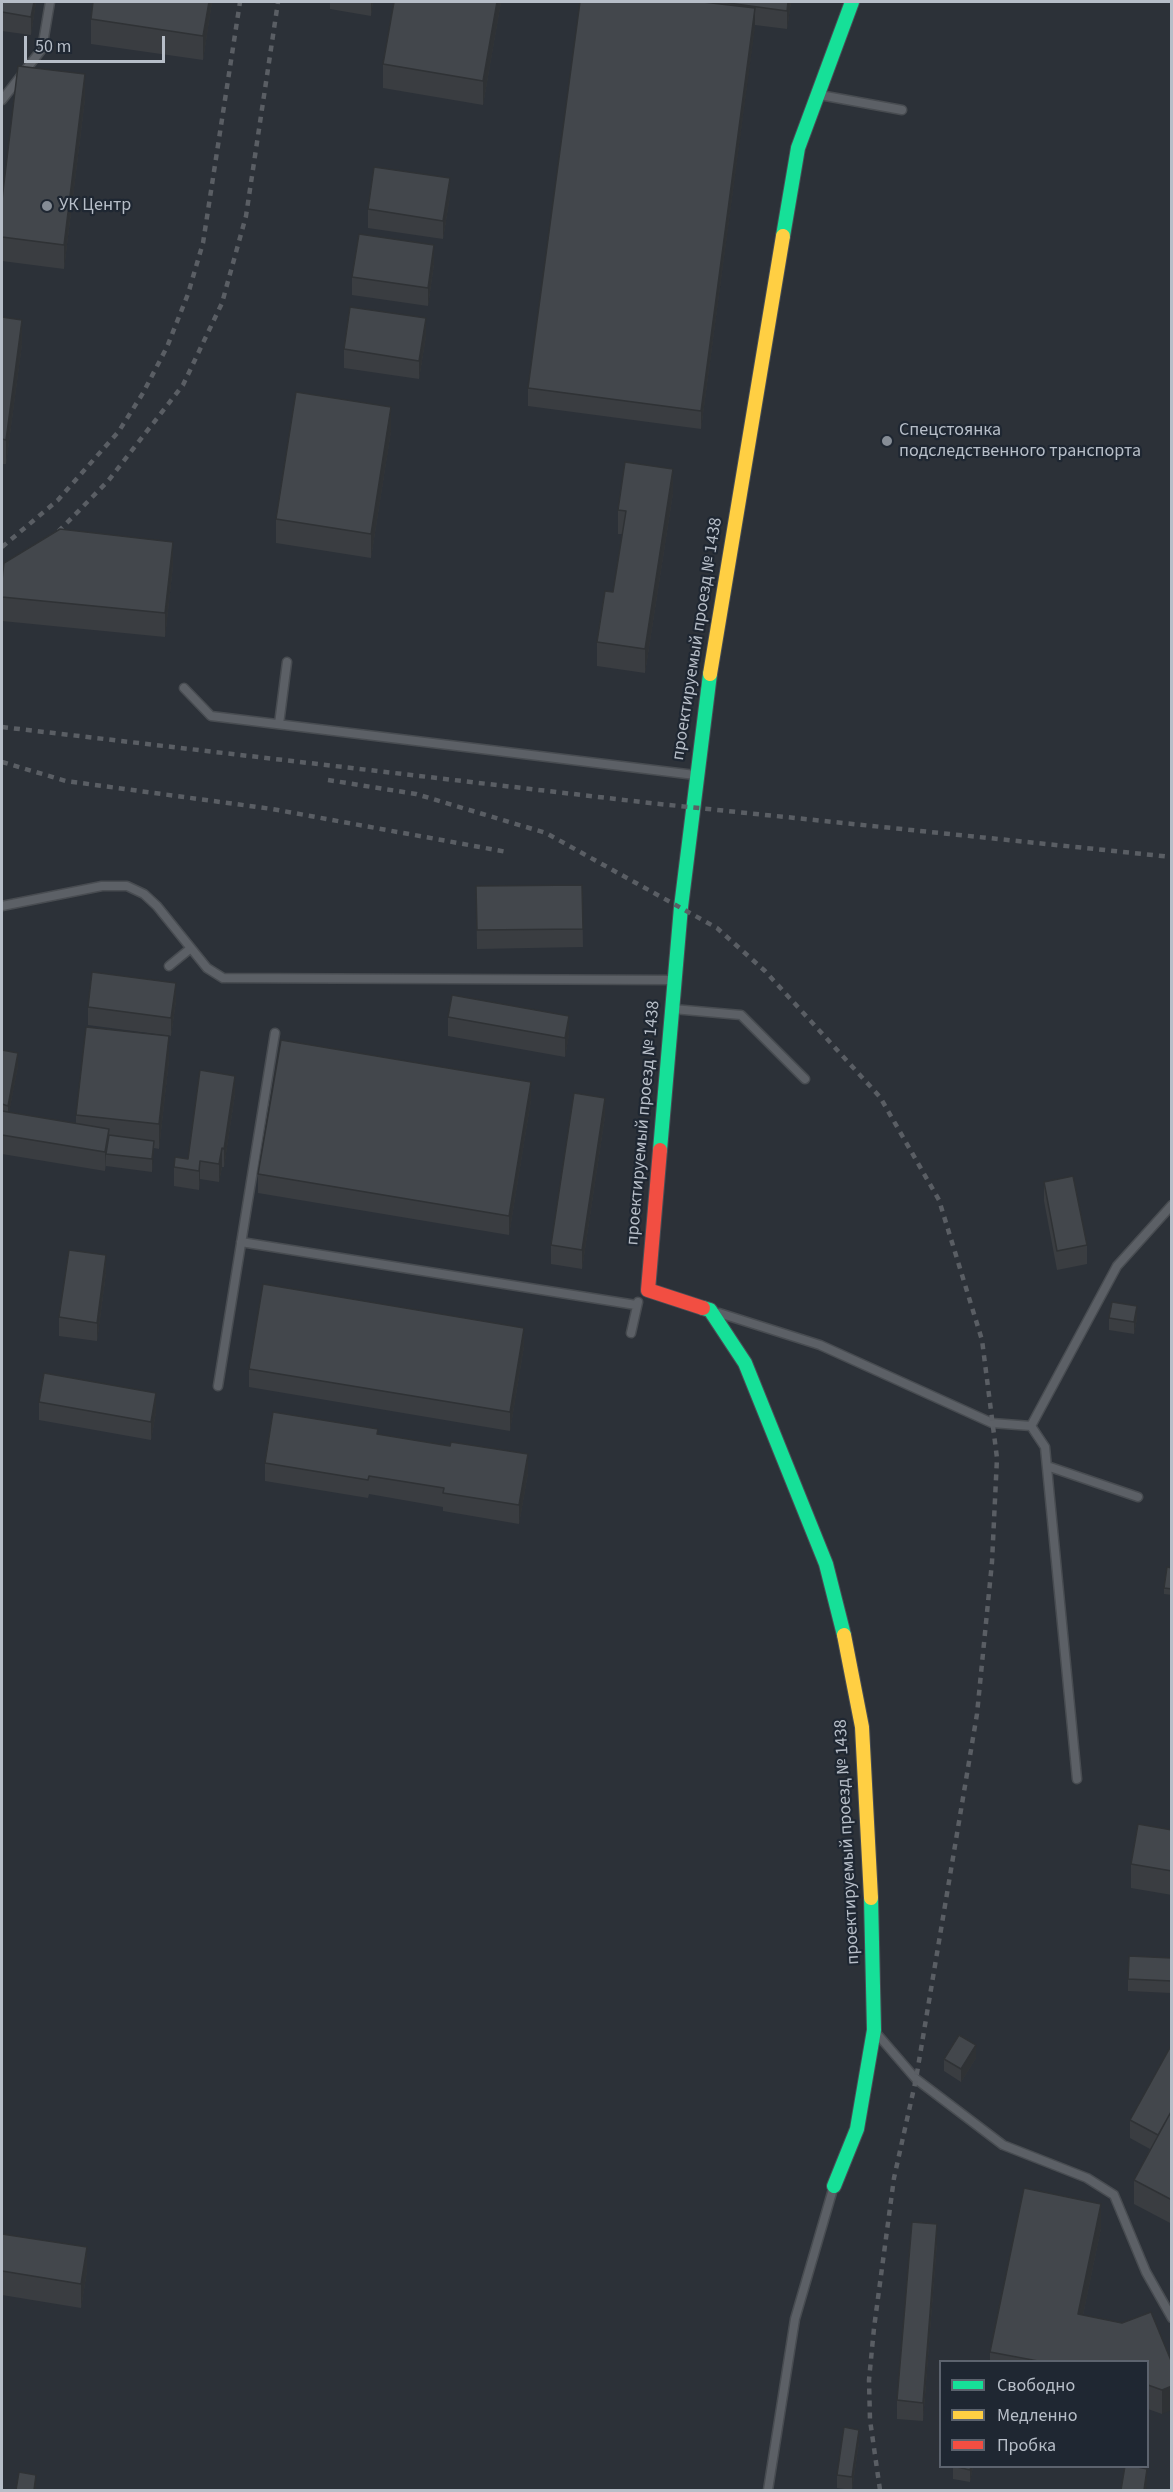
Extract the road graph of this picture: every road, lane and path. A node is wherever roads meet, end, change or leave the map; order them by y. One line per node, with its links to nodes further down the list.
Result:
1 (50, 2): 4 (lane)
2 (852, 2): 3 (street, проектируемый проезд № 1438)
3 (818, 95): 5 (lane); 9 (street, проектируемый проезд № 1438)
4 (2, 100)
5 (902, 110)
6 (288, 662): 8 (lane)
7 (184, 688): 8 (lane)
8 (279, 724): 9 (lane)
9 (695, 775): 11 (street, проектируемый проезд № 1438)
10 (2, 906): 13 (lane)
11 (680, 918): 12 (lane); 15 (street, проектируемый проезд № 1438)
12 (666, 927)
13 (191, 948): 14 (lane); 15 (lane)
14 (169, 966)
15 (675, 980): 16 (street, проектируемый проезд № 1438)
16 (672, 1009): 18 (lane); 21 (street, проектируемый проезд № 1438)
17 (275, 1034): 20 (lane)
18 (805, 1079)
19 (1172, 1205): 26 (lane)
20 (242, 1242): 22 (lane); 25 (lane)
21 (648, 1290): 22 (lane); 23 (street)
22 (636, 1305): 24 (lane)
23 (711, 1311): 26 (lane); 30 (street, проектируемый проезд № 1438)
24 (631, 1333)
25 (218, 1386)
26 (1031, 1426): 27 (lane)
27 (1047, 1466): 28 (lane); 29 (lane)
28 (1138, 1497)
29 (1077, 1779)
30 (874, 2030): 31 (street, проектируемый проезд № 1438); 32 (lane)
31 (834, 2186): 33 (lane)
32 (1172, 2318)
33 (768, 2490)

